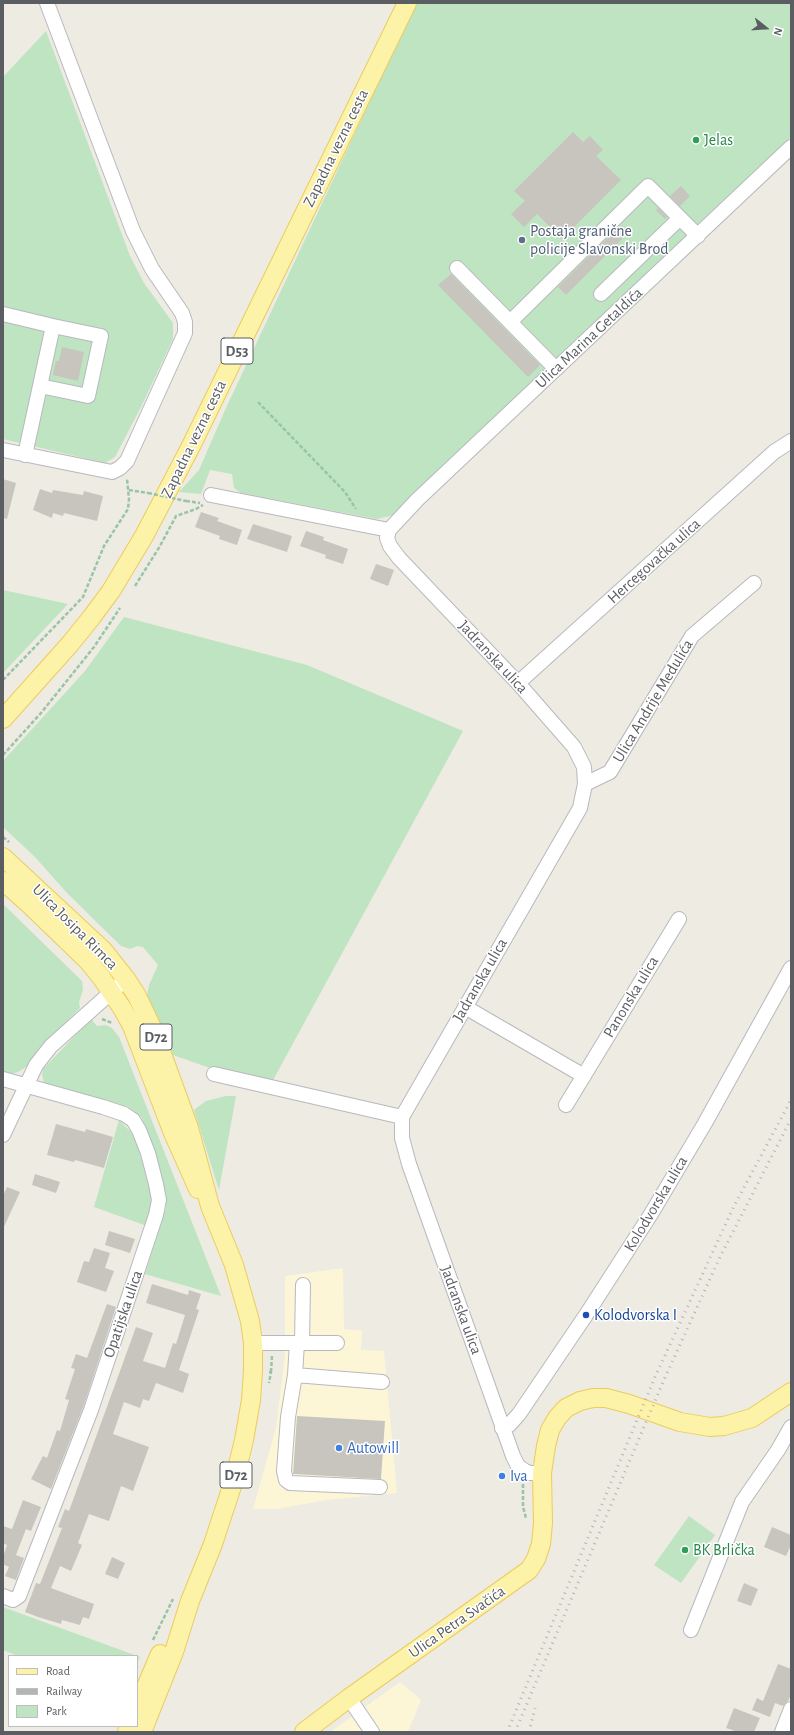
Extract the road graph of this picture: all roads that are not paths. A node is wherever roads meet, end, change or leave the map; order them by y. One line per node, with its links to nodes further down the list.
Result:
1 (47, 3): 15 (street)
2 (407, 3): 19 (main road, Zapadna vezna cesta / D53)
3 (791, 147): 5 (street, Ulica Marina Getaldića)
4 (680, 218): 5 (street); 7 (street); 9 (street)
5 (698, 236): 11 (street, Ulica Marina Getaldića)
6 (457, 268): 9 (street)
7 (601, 294)
8 (3, 314): 10 (street)
9 (510, 322): 11 (street)
10 (53, 326): 12 (street); 12 (street)
11 (556, 369): 17 (street, Ulica Marina Getaldića)
12 (40, 386): 15 (street)
13 (791, 441): 20 (street, Hercegovačka ulica)
14 (3, 450): 15 (street)
15 (25, 455)
16 (211, 495): 17 (street)
17 (389, 530): 20 (street, Jadranska ulica)
18 (754, 583): 23 (street, Ulica Andrije Medulića)
19 (38, 681): 21 (main road); 22 (main road, Zapadna vezna cesta / D53)
20 (518, 683): 23 (street, Jadranska ulica)
21 (3, 705)
22 (3, 719)
23 (585, 784): 30 (street, Jadranska ulica)
24 (3, 857): 28 (main road, Ulica Josipa Rimca / D72)
25 (3, 881): 29 (main road, Ulica Josipa Rimca / D72)
26 (679, 919): 32 (street, Panonska ulica)
27 (791, 968): 47 (street, Kolodvorska ulica)
28 (126, 979): 29 (street); 38 (main road, Ulica Josipa Rimca / D72)
29 (112, 992): 34 (street); 38 (main road, Ulica Josipa Rimca / D72)
30 (464, 1007): 32 (street); 36 (street, Jadranska ulica)
31 (214, 1074): 36 (street)
32 (584, 1076): 35 (street, Panonska ulica)
33 (3, 1079): 34 (street)
34 (25, 1086): 37 (street); 50 (street, Opatijska ulica)
35 (566, 1105)
36 (402, 1117): 47 (street, Jadranska ulica)
37 (3, 1135)
38 (210, 1206): 40 (main road, Ulica Josipa Rimca / D72)
39 (303, 1285): 41 (street)
40 (253, 1343): 41 (street); 51 (main road, Ulica Josipa Rimca / D72)
41 (299, 1343): 42 (street); 43 (street)
42 (337, 1343)
43 (295, 1375): 44 (street); 49 (street)
44 (382, 1382)
45 (791, 1392): 48 (main road, Ulica Petra Svačića)
46 (791, 1427): 52 (street)
47 (502, 1428): 48 (street, Jadranska ulica)
48 (542, 1474): 53 (main road, Ulica Petra Svačića)
49 (380, 1487)
50 (3, 1596)
51 (183, 1597): 54 (main road, Ulica Josipa Rimca / D72); 56 (main road, Ulica Josipa Rimca / D72)
52 (691, 1630)
53 (349, 1698): 57 (main road, Ulica Petra Svačića); 58 (street)
54 (138, 1706)
55 (791, 1709): 59 (street)
56 (142, 1732)
57 (304, 1732)
58 (372, 1732)
59 (782, 1732)

